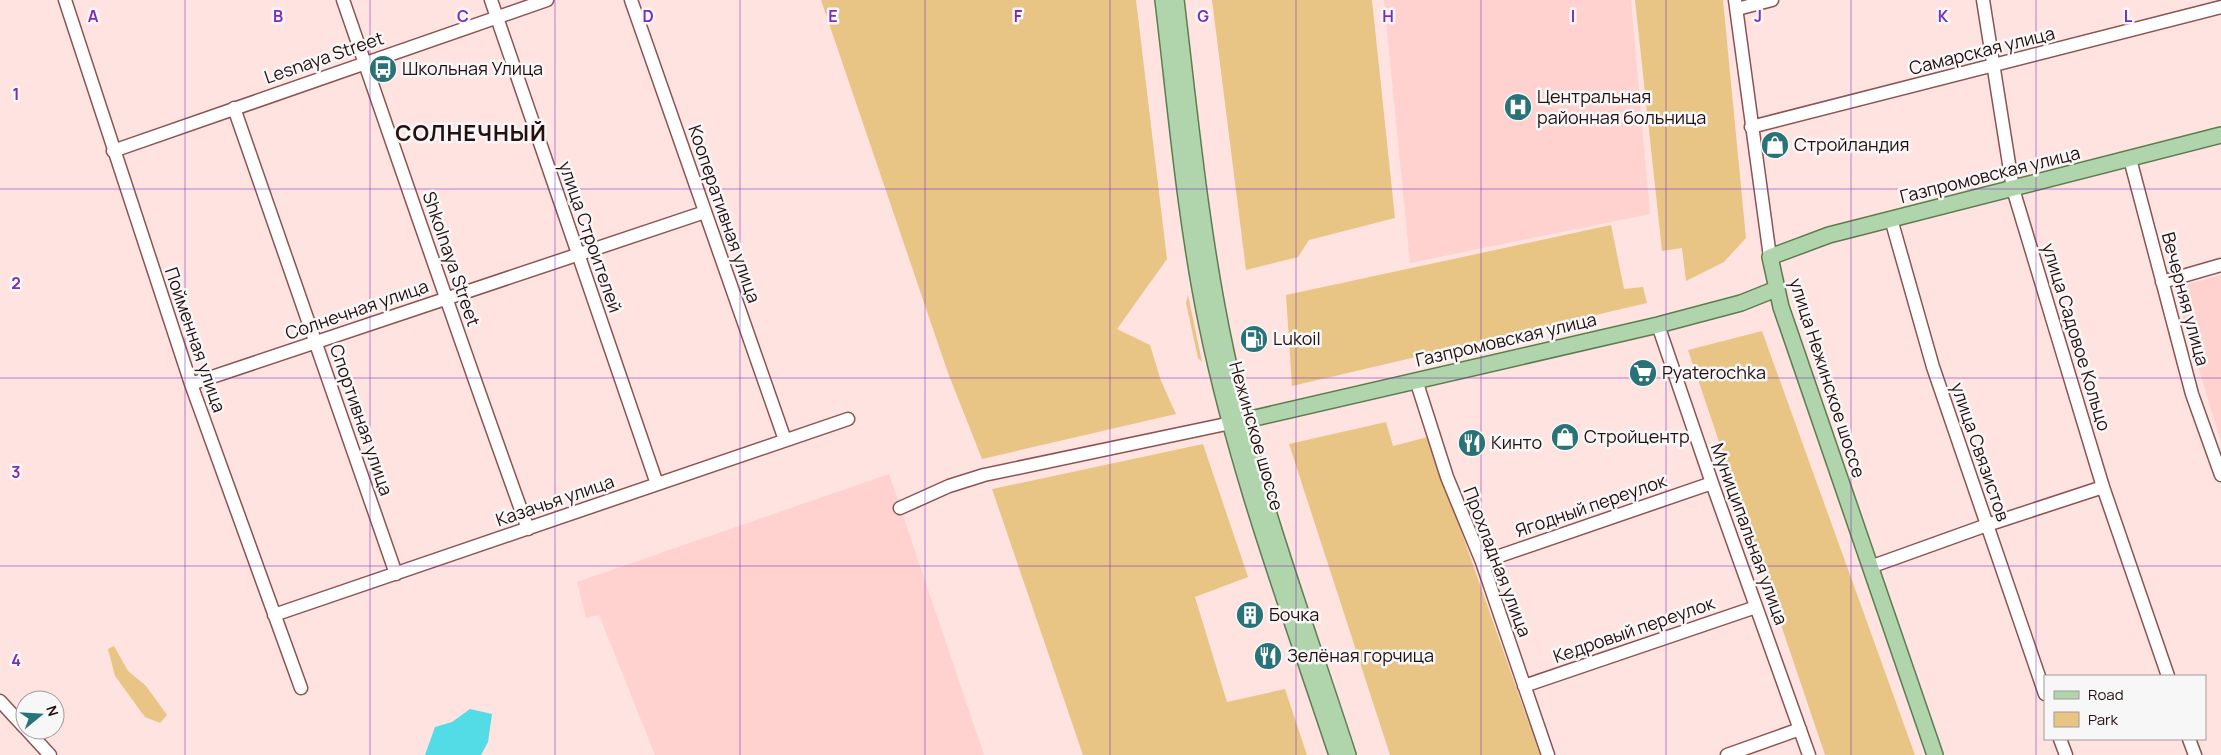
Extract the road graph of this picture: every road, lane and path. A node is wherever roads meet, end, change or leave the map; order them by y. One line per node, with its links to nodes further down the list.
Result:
1 (65, 0): 18 (street, Пойменная улица)
2 (343, 0): 13 (street, Shkolnaya Street)
3 (491, 0): 12 (street, улица Строителей)
4 (547, 0): 12 (street, Lesnaya Street)
5 (631, 0): 21 (street, Кооперативная улица)
6 (1163, 0): 34 (main road, Нежинское шоссе)
7 (1176, 0): 34 (main road, Нежинское шоссе)
8 (1772, 0): 10 (street)
9 (1983, 0): 14 (street, улица Садовое Кольцо)
10 (1736, 5): 16 (street, улица Нежинское шоссе)
11 (2221, 7): 14 (street, Самарская улица)
12 (496, 17): 13 (street, Lesnaya Street); 23 (street, улица Строителей)
13 (365, 63): 15 (street, Lesnaya Street); 28 (street, Shkolnaya Street)
14 (1995, 66): 16 (street, Самарская улица); 20 (street, улица Садовое Кольцо)
15 (234, 108): 18 (street, Lesnaya Street); 30 (street, Спортивная улица)
16 (1751, 127): 24 (street, улица Нежинское шоссе)
17 (2221, 136): 19 (main road, Газпромовская улица)
18 (113, 151): 32 (street, Пойменная улица)
19 (2130, 159): 20 (main road, Газпромовская улица); 26 (street, Вечерняя улица)
20 (2014, 189): 22 (main road, Газпромовская улица); 39 (street, улица Садовое Кольцо)
21 (705, 212): 23 (street, Солнечная улица); 35 (street, Кооперативная улица)
22 (1891, 219): 24 (main road, Газпромовская улица); 41 (street, улица Связистов)
23 (577, 254): 28 (street, Солнечная улица); 38 (street, улица Строителей)
24 (1770, 257): 27 (main road, улица Нежинское шоссе)
25 (2221, 266): 26 (street)
26 (2162, 282): 36 (street, Вечерняя улица)
27 (1776, 289): 29 (main road, Газпромовская улица); 44 (main road, улица Нежинское шоссе)
28 (444, 298): 30 (street, Солнечная улица); 42 (street, Shkolnaya Street)
29 (1658, 325): 31 (main road, Газпромовская улица); 37 (street, Муниципальная улица)
30 (316, 344): 32 (street, Солнечная улица); 45 (street, Спортивная улица)
31 (1416, 380): 34 (main road, Газпромовская улица); 43 (street, Прохладная улица)
32 (191, 384): 47 (street, Пойменная улица)
33 (848, 419): 35 (street, Казачья улица)
34 (1236, 422): 40 (street); 59 (main road, Нежинское шоссе); 60 (main road, Нежинское шоссе)
35 (785, 440): 38 (street, Казачья улица)
36 (2221, 475)
37 (1712, 483): 43 (street, Ягодный переулок); 46 (street, Муниципальная улица)
38 (657, 484): 42 (street, Казачья улица)
39 (2103, 487): 41 (street); 48 (street, улица Садовое Кольцо)
40 (900, 508)
41 (1987, 525): 44 (street); 51 (street, улица Связистов)
42 (528, 529): 45 (street, Казачья улица)
43 (1482, 562): 49 (street, Прохладная улица)
44 (1870, 567): 64 (main road, улица Нежинское шоссе)
45 (396, 574): 47 (street, Казачья улица)
46 (1756, 607): 49 (street, Кедровый переулок); 54 (street, Муниципальная улица)
47 (274, 616): 50 (street, Пойменная улица)
48 (2168, 675)
49 (1524, 686): 61 (street, Прохладная улица)
50 (301, 688)
51 (2044, 691)
52 (0, 701): 53 (street)
53 (15, 717)
54 (1800, 729): 62 (street); 63 (street, Муниципальная улица)
55 (36, 740): 58 (street)
56 (2060, 740): 65 (street)
57 (2189, 740): 66 (street)
58 (50, 755)
59 (1337, 755)
60 (1348, 755)
61 (1548, 755)
62 (1727, 755)
63 (1809, 755)
64 (1934, 755)
65 (2066, 755)
66 (2195, 755)

